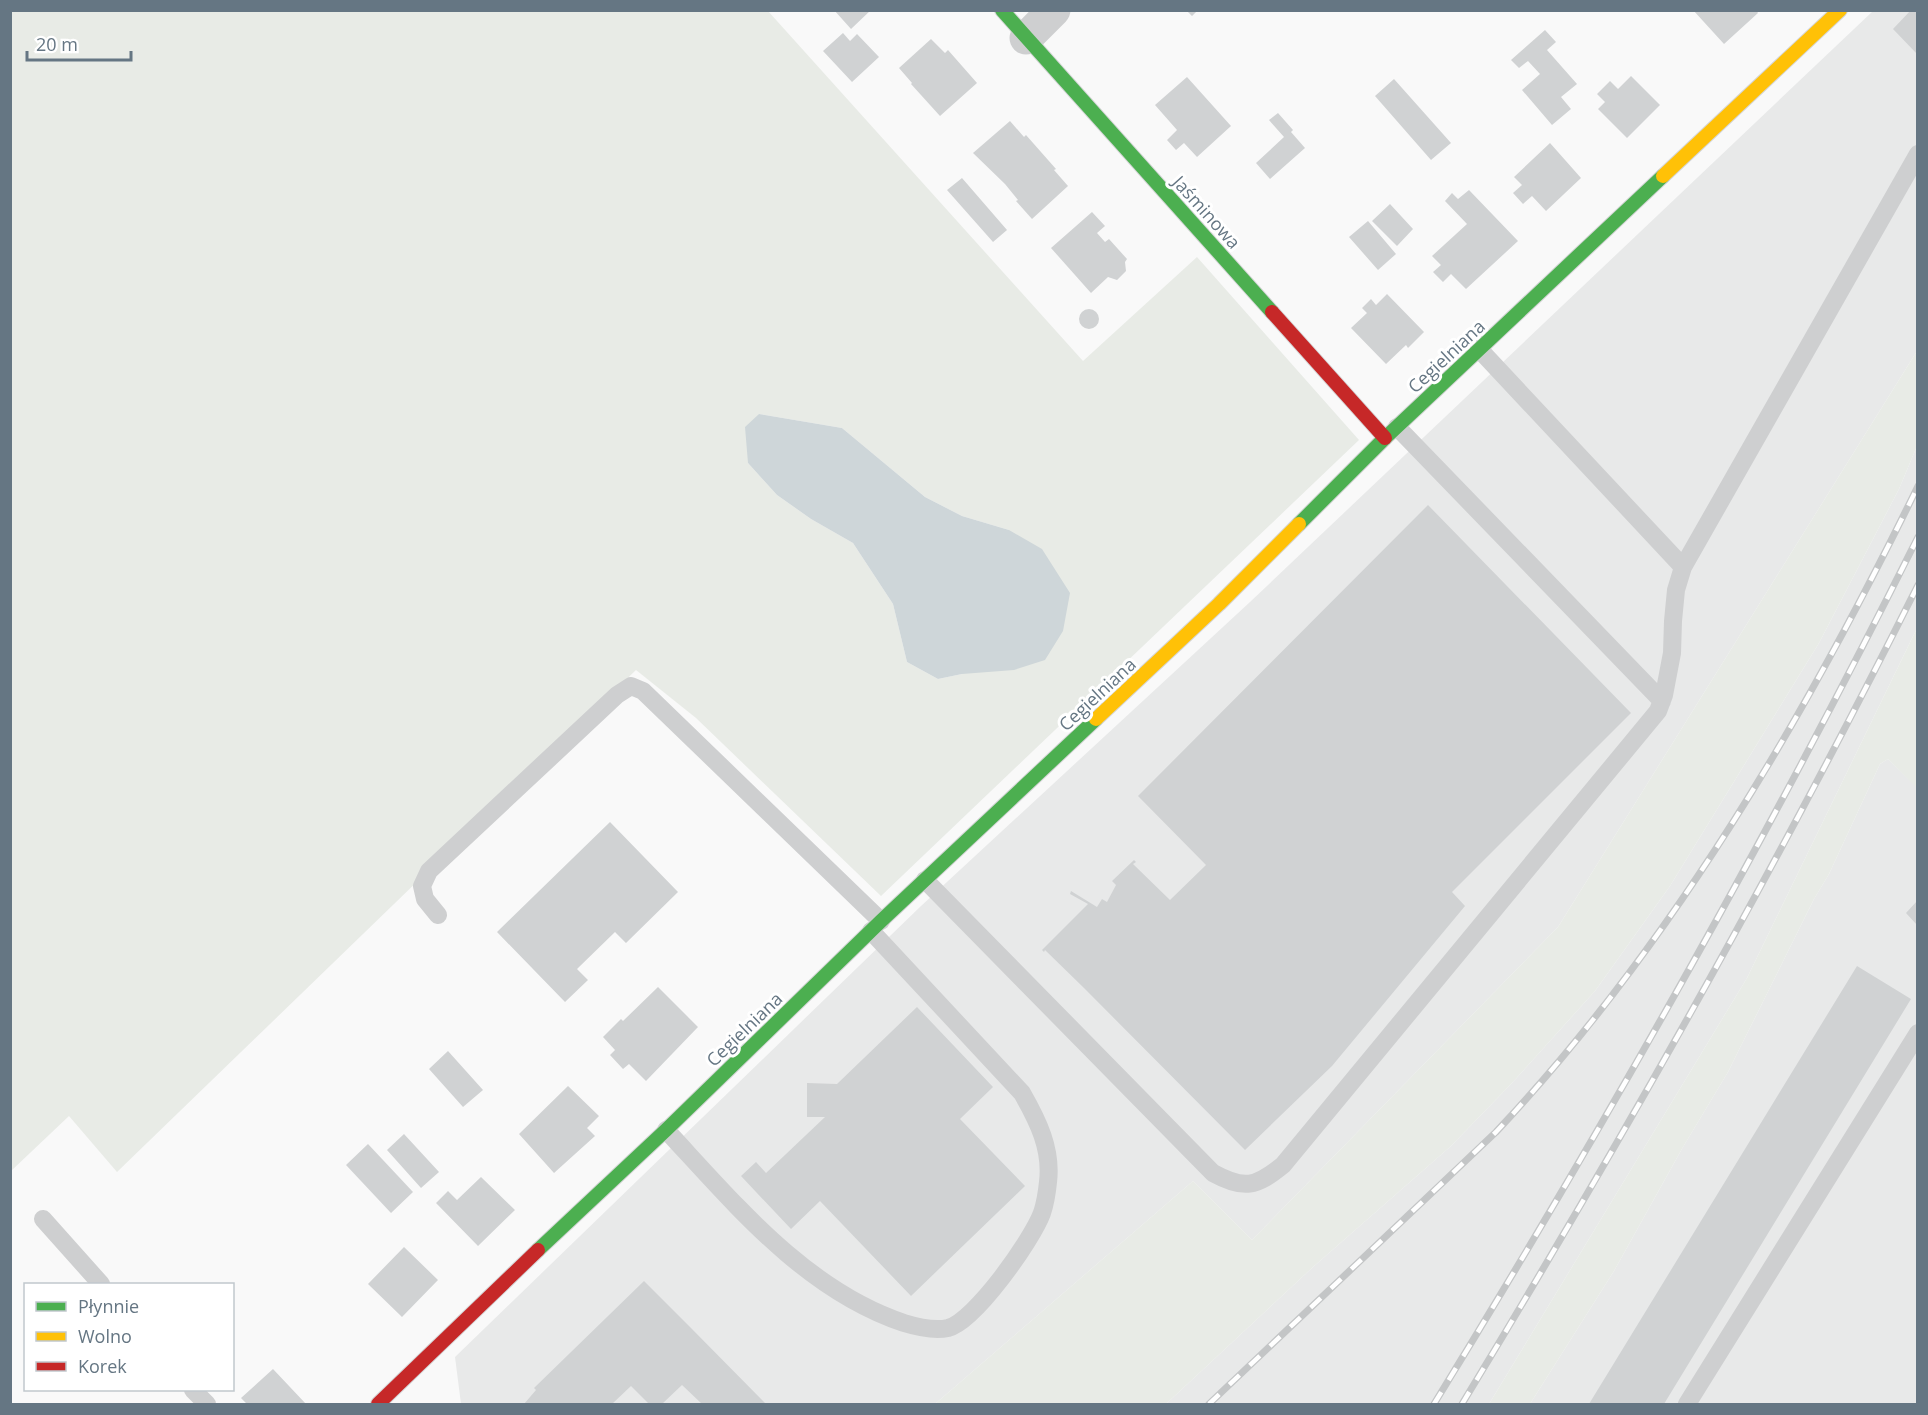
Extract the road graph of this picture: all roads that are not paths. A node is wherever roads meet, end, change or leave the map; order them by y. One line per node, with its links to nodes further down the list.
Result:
1 (1002, 10): 4 (street, Jaśminowa)
2 (1054, 10): 4 (street)
3 (1840, 10): 6 (street, Cegielniana)
4 (1026, 38): 7 (street, Jaśminowa)
5 (1917, 154): 8 (lane)
6 (1479, 350): 7 (street, Cegielniana); 8 (lane)
7 (1391, 432): 9 (lane); 10 (street, Cegielniana)
8 (1683, 567): 9 (lane)
9 (1662, 701): 10 (lane)
10 (925, 880): 12 (street, Cegielniana)
11 (438, 915): 12 (lane)
12 (876, 926): 14 (street, Cegielniana); 14 (lane)
13 (1917, 1034): 20 (lane)
14 (666, 1130): 18 (street, Cegielniana)
15 (44, 1219): 16 (lane)
16 (100, 1283)
17 (195, 1391): 19 (lane)
18 (385, 1402)
19 (207, 1404)
20 (1687, 1404)

